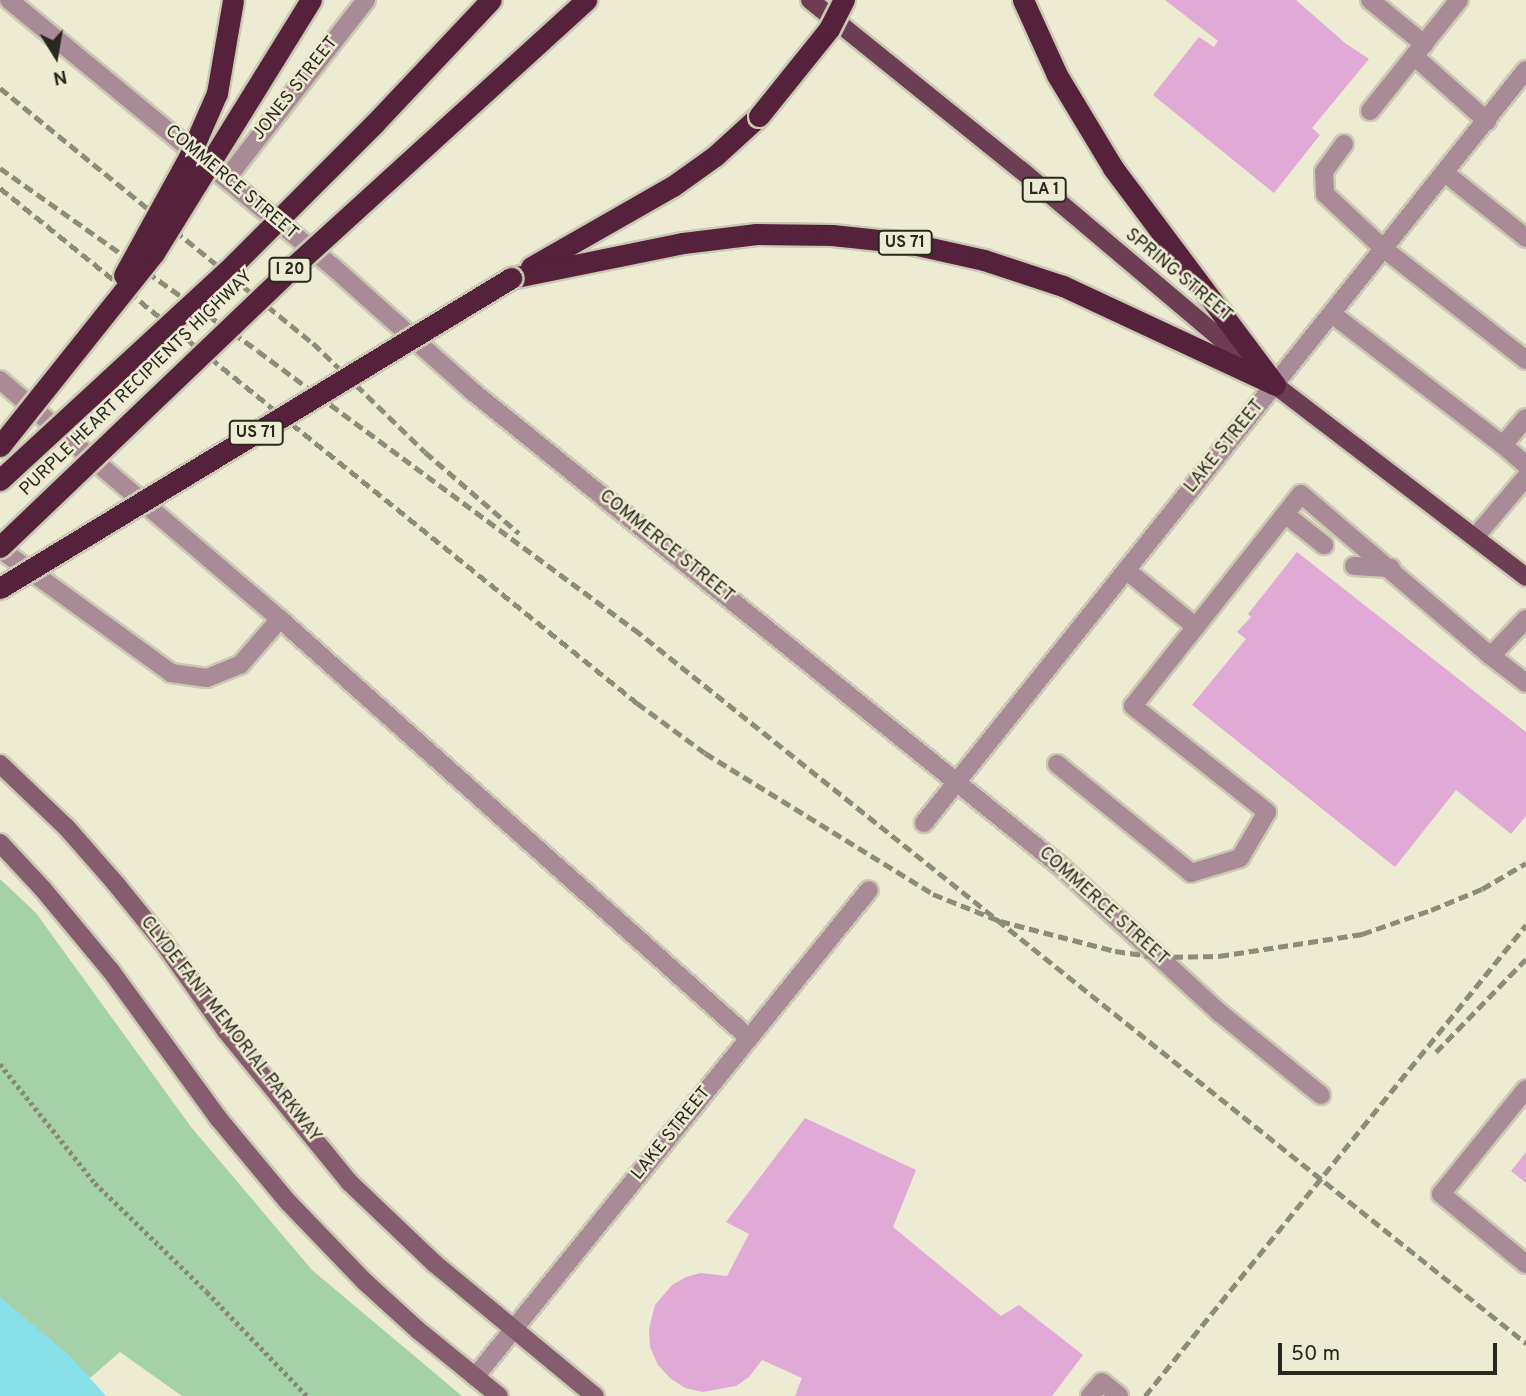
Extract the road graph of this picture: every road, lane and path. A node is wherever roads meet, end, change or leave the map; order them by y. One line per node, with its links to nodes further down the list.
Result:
1 (9, 0): 18 (street, COMMERCE STREET)
2 (233, 0): 23 (highway, bridge)
3 (312, 0): 23 (highway, bridge)
4 (366, 0): 18 (street, JONES STREET)
5 (491, 0): 32 (highway, PURPLE HEART RECIPIENTS HIGHWAY / I 20, bridge)
6 (586, 0): 36 (highway, PURPLE HEART RECIPIENTS HIGHWAY / I 20, bridge)
7 (810, 0): 26 (main road, SPRING STREET / LA 1)
8 (844, 0): 21 (highway, bridge)
9 (1023, 0): 26 (highway)
10 (1370, 0): 12 (street)
11 (1459, 0): 12 (street)
12 (1419, 50): 14 (street); 15 (street)
13 (1526, 70): 15 (street, LAKE STREET)
14 (1370, 111)
15 (1486, 121): 17 (street, LAKE STREET)
16 (1344, 144): 20 (street)
17 (1445, 173): 19 (street); 20 (street, LAKE STREET)
18 (227, 178): 49 (street, COMMERCE STREET)
19 (1526, 238)
20 (1384, 249): 22 (street, LAKE STREET); 24 (street)
21 (511, 278): 26 (highway, US 71); 41 (highway, US 71, bridge)
22 (1332, 314): 26 (street, LAKE STREET); 28 (street)
23 (97, 321): 29 (highway, bridge)
24 (1526, 360)
25 (0, 380): 42 (street)
26 (1275, 385): 34 (main road, SPRING STREET / US 71); 39 (street, LAKE STREET)
27 (1526, 418): 28 (street)
28 (1503, 445): 30 (street)
29 (0, 446)
30 (1526, 465)
31 (1526, 477): 34 (street)
32 (0, 480)
33 (1285, 514): 35 (street); 38 (street); 44 (street)
34 (1476, 536): 40 (main road, SPRING STREET / US 71)
35 (1324, 545)
36 (0, 548): 42 (street)
37 (1354, 566): 38 (street)
38 (1391, 568): 45 (street)
39 (1126, 570): 44 (street); 49 (street, LAKE STREET)
40 (1526, 577)
41 (0, 587)
42 (280, 619): 53 (street)
43 (1526, 620): 45 (street)
44 (1196, 627): 48 (street)
45 (1491, 656): 46 (street)
46 (1526, 683)
47 (0, 764): 58 (main road, CLYDE FANT MEMORIAL PARKWAY)
48 (1057, 764)
49 (958, 780): 50 (street, LAKE STREET); 56 (street, COMMERCE STREET)
50 (924, 823)
51 (0, 843): 59 (main road)
52 (869, 890): 53 (street, LAKE STREET)
53 (749, 1038): 58 (street, LAKE STREET)
54 (0, 1064): 60 (path)
55 (1526, 1089): 57 (street)
56 (1321, 1096)
57 (1526, 1264)
58 (513, 1331): 59 (street, LAKE STREET); 62 (main road, CLYDE FANT MEMORIAL PARKWAY)
59 (475, 1377): 61 (main road)
60 (307, 1396)
61 (499, 1396)
62 (595, 1396)
63 (1090, 1396): 64 (street)
64 (1119, 1396)

